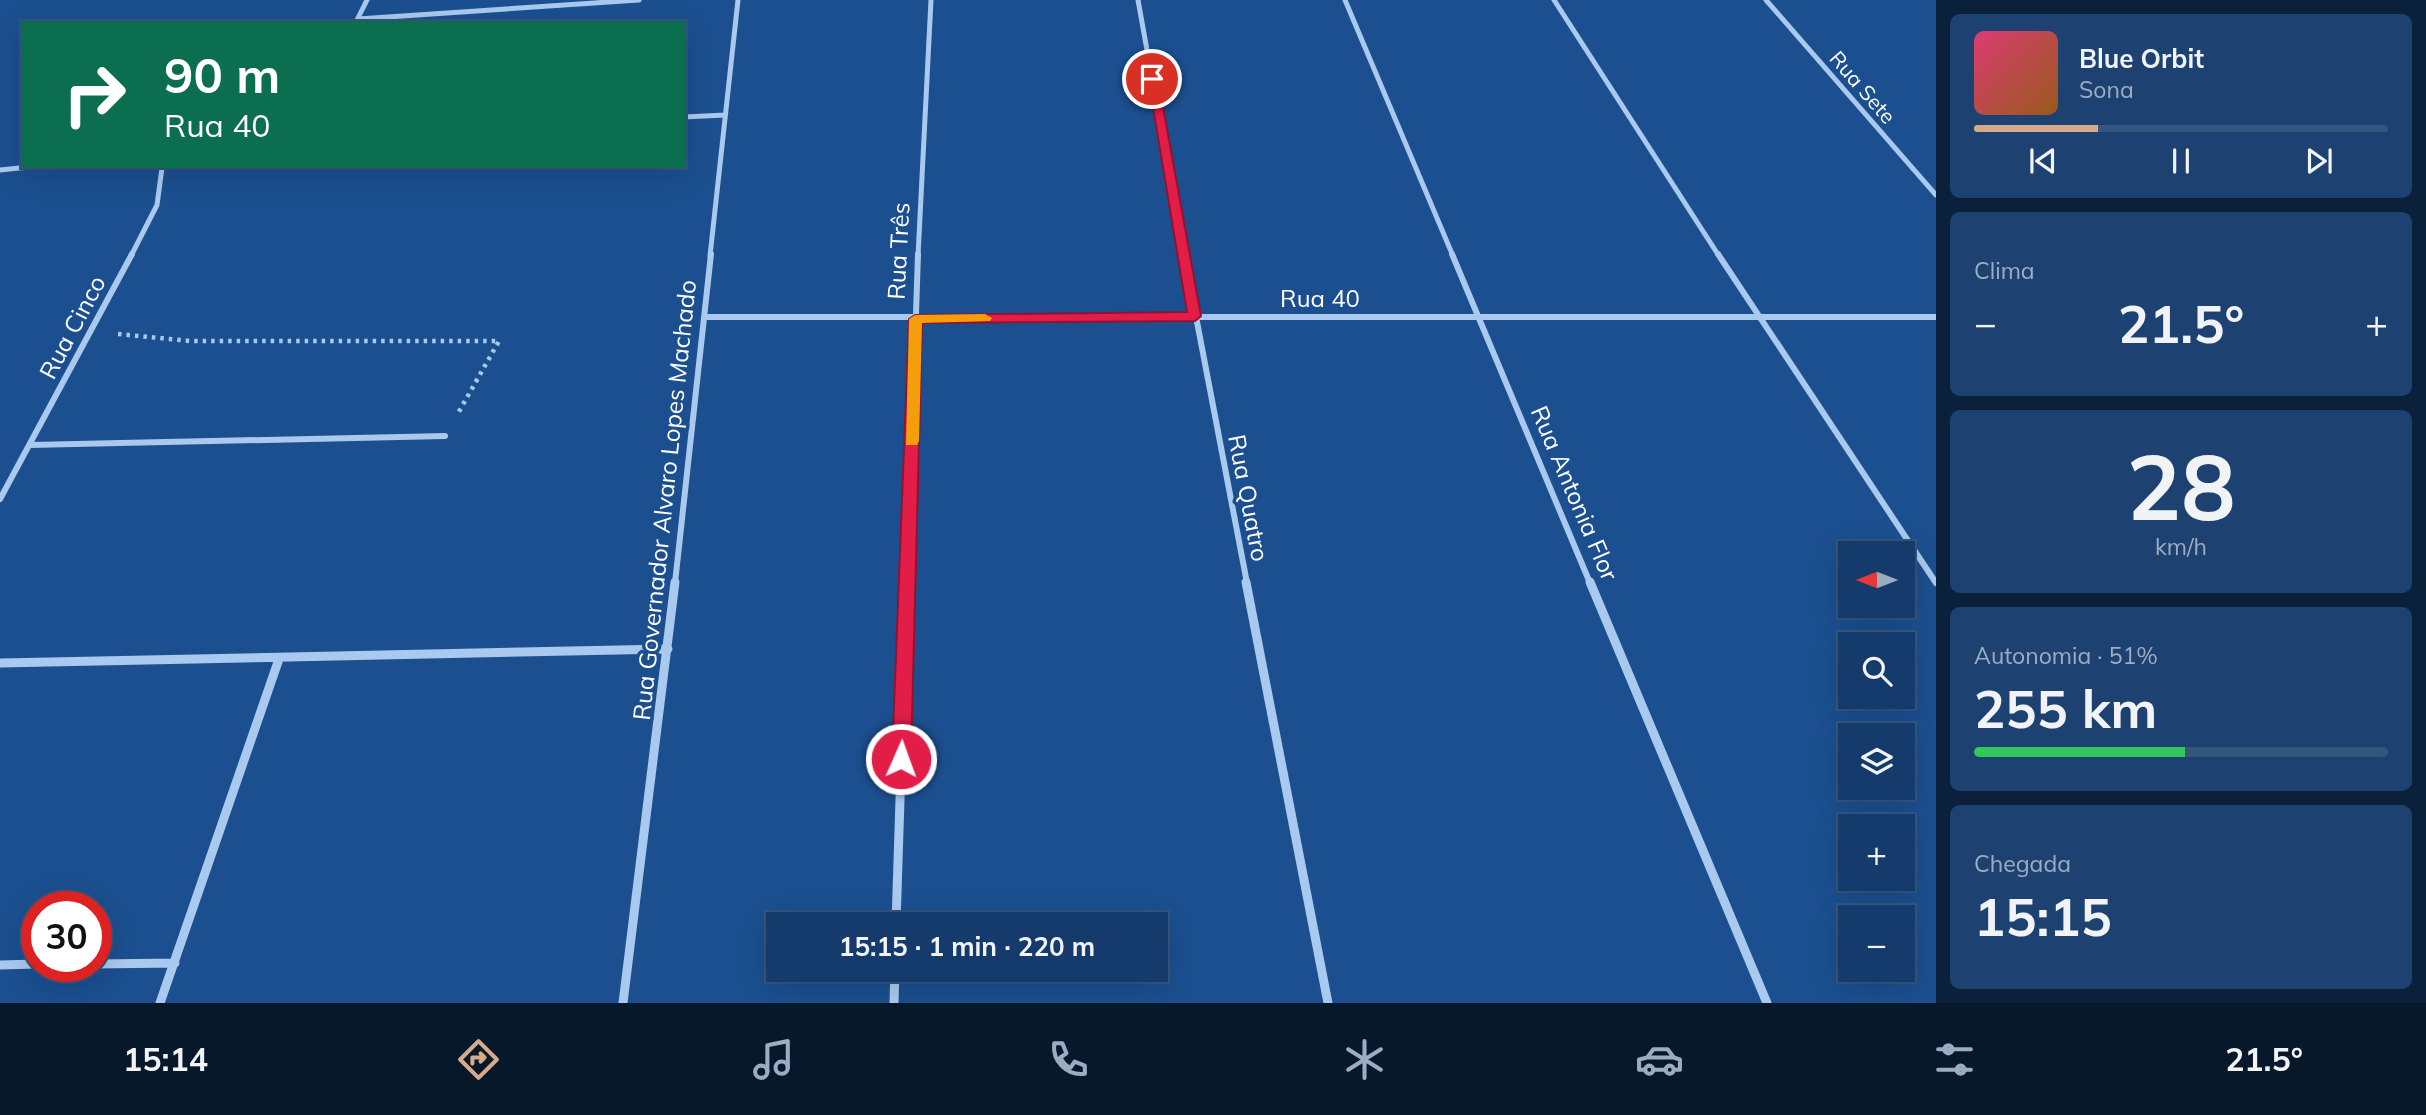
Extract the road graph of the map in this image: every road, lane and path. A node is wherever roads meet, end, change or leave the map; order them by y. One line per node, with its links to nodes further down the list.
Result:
1 (367, 0): 9 (street)
2 (639, 0): 9 (street)
3 (738, 0): 10 (street, Rua Governador Alvaro Lopes Machado)
4 (930, 0): 21 (street, Rua Três)
5 (1138, 0): 16 (street, Rua Quatro)
6 (1345, 0): 19 (street, Rua Antonia Flor)
7 (1554, 0): 20 (street)
8 (1766, 0): 15 (street, Rua Sete)
9 (357, 21)
10 (725, 115): 11 (street); 17 (street, Rua Governador Alvaro Lopes Machado)
11 (686, 117)
12 (21, 168): 14 (street)
13 (160, 168): 22 (street, Rua Cinco)
14 (0, 170)
15 (1936, 195)
16 (1195, 316): 19 (street, Rua 40); 21 (street, Rua 40); 39 (street, Rua Quatro)
17 (704, 317): 21 (street, Rua 40); 27 (street, Rua Governador Alvaro Lopes Machado)
18 (1936, 317): 20 (street, Rua 40)
19 (1482, 318): 20 (street, Rua 40); 40 (street, Rua Antonia Flor)
20 (1759, 318): 26 (street)
21 (915, 319): 30 (street, Rua Três)
22 (92, 331): 23 (path); 24 (street, Rua Cinco)
23 (445, 436): 24 (street)
24 (30, 445): 25 (street, Rua Cinco)
25 (0, 499)
26 (1936, 583)
27 (668, 649): 28 (street); 37 (street, Rua Governador Alvaro Lopes Machado)
28 (279, 659): 29 (street); 31 (street)
29 (0, 663)
30 (896, 912)
31 (175, 963): 33 (street); 36 (street)
32 (21, 964): 34 (street)
33 (112, 964)
34 (0, 965)
35 (895, 982): 38 (street)
36 (160, 1003)
37 (623, 1003)
38 (894, 1003)
39 (1328, 1003)
40 (1767, 1003)

